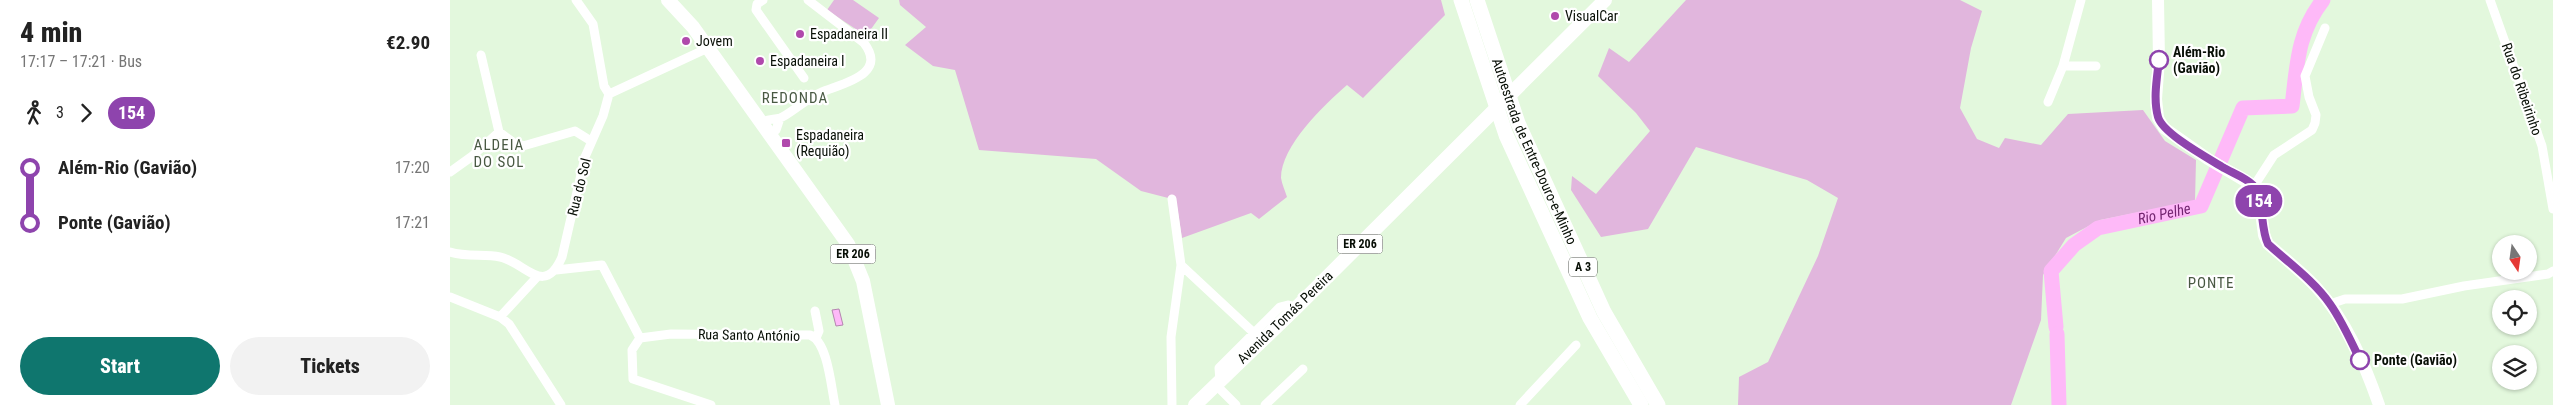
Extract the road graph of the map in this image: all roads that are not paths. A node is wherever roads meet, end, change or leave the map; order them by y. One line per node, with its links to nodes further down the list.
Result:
1 (576, 0): 17 (street)
2 (668, 0): 12 (main road, ER 206)
3 (763, 0): 16 (street)
4 (808, 0): 19 (street)
5 (1461, 0): 52 (highway, Autoestrada de Entre-Douro-e-Minho / A 3)
6 (1477, 0): 53 (highway, Autoestrada de Entre-Douro-e-Minho / A 3)
7 (1605, 0): 34 (main road, Avenida Tomás Pereira / ER 206)
8 (2082, 0): 14 (street)
9 (2158, 0): 24 (street)
10 (2490, 0): 26 (street, Rua do Ribeirinho)
11 (2325, 28): 24 (street)
12 (708, 48): 17 (street); 20 (main road, ER 206)
13 (481, 56): 21 (street)
14 (2063, 66): 15 (street); 18 (street)
15 (2096, 66)
16 (804, 78)
17 (609, 94): 22 (street, Rua do Sol)
18 (2048, 102)
19 (780, 118): 20 (street); 20 (street)
20 (766, 128): 46 (main road, ER 206)
21 (500, 132): 22 (street); 23 (street)
22 (591, 141): 29 (street, Rua do Sol)
23 (450, 172)
24 (2254, 186): 33 (street)
25 (1172, 199): 28 (street)
26 (2553, 209)
27 (450, 252): 31 (street)
28 (1181, 265): 37 (street); 47 (street)
29 (556, 270): 31 (street); 38 (street)
30 (2553, 271): 33 (street)
31 (536, 277): 36 (street)
32 (450, 297): 36 (street)
33 (2330, 304): 54 (street)
34 (1296, 308): 37 (street); 42 (main road, Avenida Tomás Pereira / ER 206)
35 (815, 311): 39 (street)
36 (500, 316): 43 (street)
37 (1254, 333): 42 (street)
38 (640, 338): 39 (street, Rua Santo António); 44 (street)
39 (816, 338): 45 (street, Rua Santo António)
40 (1576, 345): 51 (street)
41 (1303, 369): 50 (street)
42 (1218, 383): 48 (main road, Avenida Tomás Pereira / ER 206); 49 (street)
43 (561, 405)
44 (711, 405)
45 (835, 405)
46 (888, 405)
47 (1172, 405)
48 (1195, 405)
49 (1236, 405)
50 (1265, 405)
51 (1520, 405)
52 (1641, 405)
53 (1658, 405)
54 (2379, 405)

